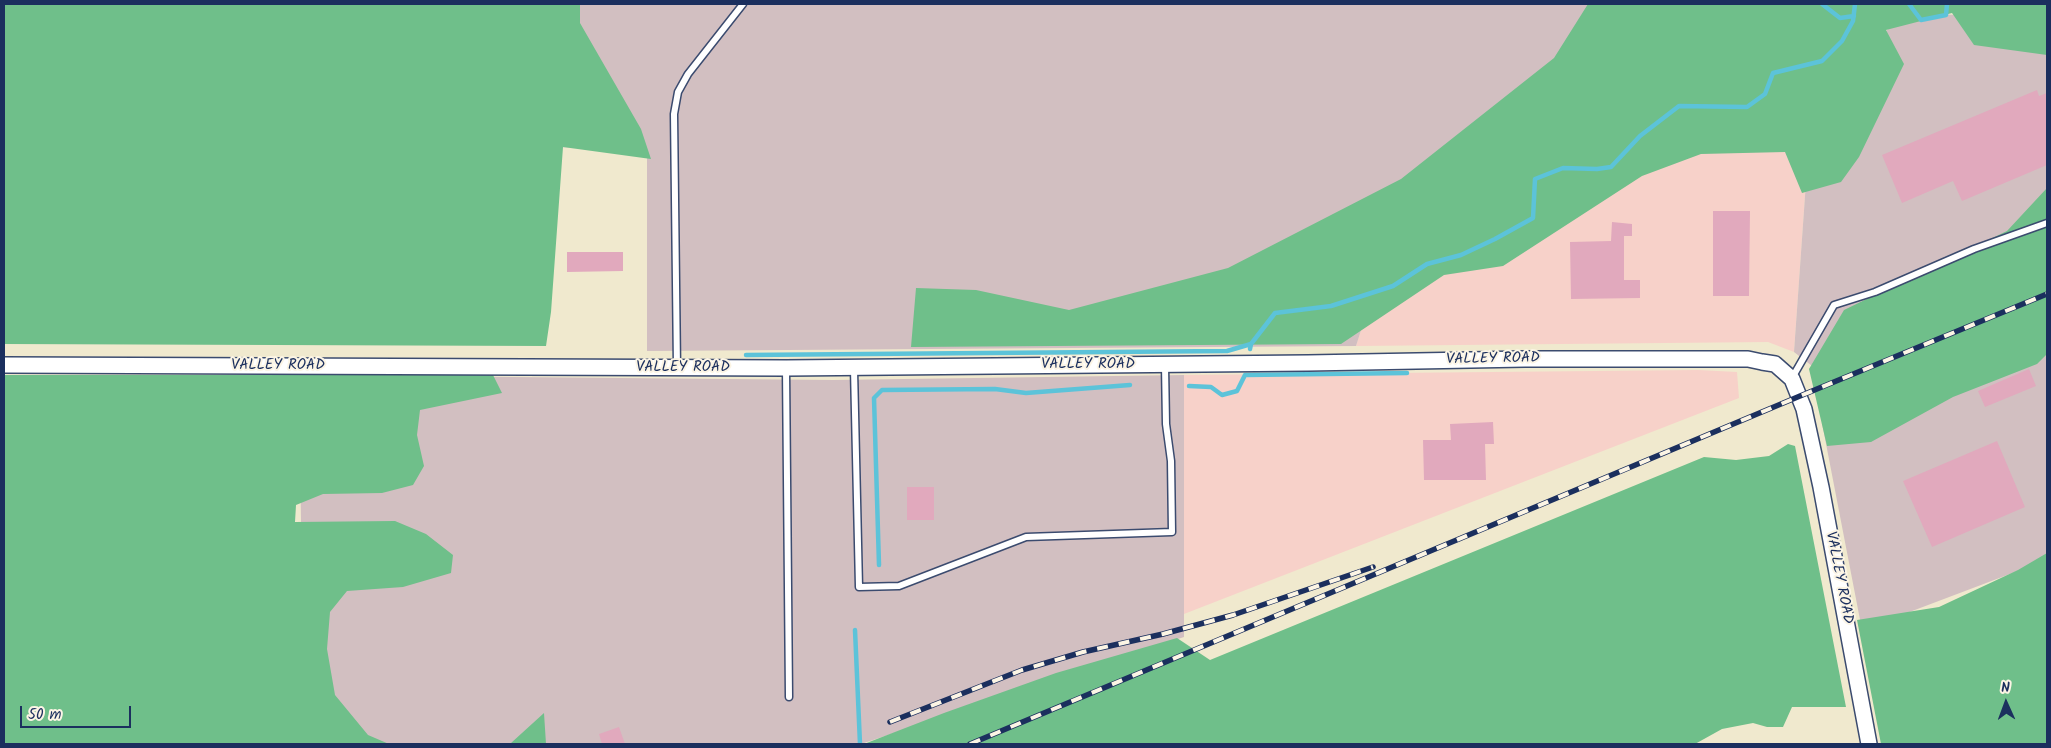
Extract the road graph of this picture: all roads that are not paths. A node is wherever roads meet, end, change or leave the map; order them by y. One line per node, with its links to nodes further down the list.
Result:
1 (743, 4): 6 (lane)
2 (2047, 223): 8 (lane)
3 (4, 365): 6 (street, VALLEY ROAD)
4 (1165, 365): 5 (street, VALLEY ROAD); 5 (lane); 8 (street, VALLEY ROAD)
5 (854, 367): 7 (street, VALLEY ROAD)
6 (677, 368): 7 (street, VALLEY ROAD)
7 (786, 368): 9 (lane)
8 (1792, 379): 10 (street, VALLEY ROAD)
9 (790, 697)
10 (1869, 744)

